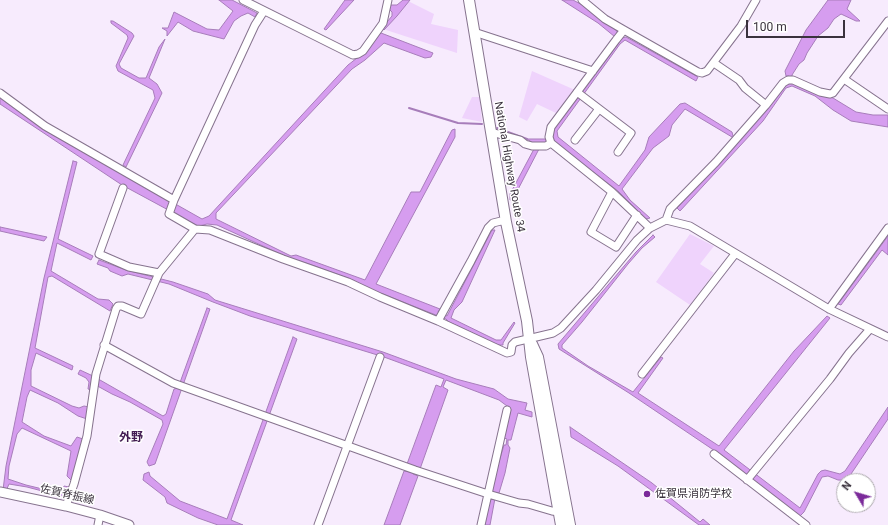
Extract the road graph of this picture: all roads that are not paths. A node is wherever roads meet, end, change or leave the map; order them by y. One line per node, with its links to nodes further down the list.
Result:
1 (243, 0): 7 (street)
2 (388, 0): 7 (street)
3 (469, 0): 10 (highway, National Highway Route 34)
4 (582, 0): 6 (street)
5 (756, 0): 11 (street)
6 (591, 2): 9 (street)
7 (264, 11): 25 (street)
8 (888, 21): 13 (street)
9 (624, 30): 11 (street); 12 (street)
10 (474, 32): 12 (street); 19 (highway, National Highway Route 34)
11 (714, 62): 16 (street)
12 (593, 71): 14 (street)
13 (844, 79): 16 (street); 17 (street)
14 (577, 92): 18 (street); 20 (street)
15 (0, 93): 25 (street)
16 (766, 105): 27 (street)
17 (888, 108)
18 (599, 109): 21 (street); 22 (street)
19 (490, 132): 20 (street); 28 (highway, National Highway Route 34)
20 (550, 140): 24 (street)
21 (575, 140)
22 (618, 152)
23 (123, 188): 33 (street)
24 (612, 192): 26 (street); 26 (street)
25 (174, 200): 31 (street)
26 (637, 215): 29 (street)
27 (666, 220): 29 (street); 32 (street)
28 (506, 222): 35 (street); 38 (highway, National Highway Route 34)
29 (650, 228): 38 (street)
30 (888, 228): 34 (street)
31 (195, 229): 33 (street); 35 (street)
32 (735, 254): 34 (street); 41 (street)
33 (159, 273): 39 (street)
34 (829, 309): 36 (street)
35 (438, 321): 38 (street)
36 (870, 328): 37 (street); 45 (street)
37 (888, 337)
38 (530, 338): 49 (highway, National Highway Route 34); 56 (highway, National Highway Route 34)
39 (104, 345): 43 (street); 48 (street)
40 (380, 357): 43 (street)
41 (642, 374)
42 (507, 410): 47 (street)
43 (347, 446): 47 (street); 53 (street)
44 (714, 454): 45 (street)
45 (747, 480): 57 (street)
46 (0, 492): 48 (main road, 佐賀脊振線)
47 (493, 495): 49 (street); 54 (street)
48 (66, 506): 50 (main road, 佐賀脊振線)
49 (559, 512): 55 (highway, National Highway Route 34)
50 (100, 515): 51 (street); 52 (main road, 佐賀脊振線)
51 (98, 525)
52 (128, 525)
53 (318, 525)
54 (481, 525)
55 (561, 525)
56 (570, 525)
57 (806, 525)

